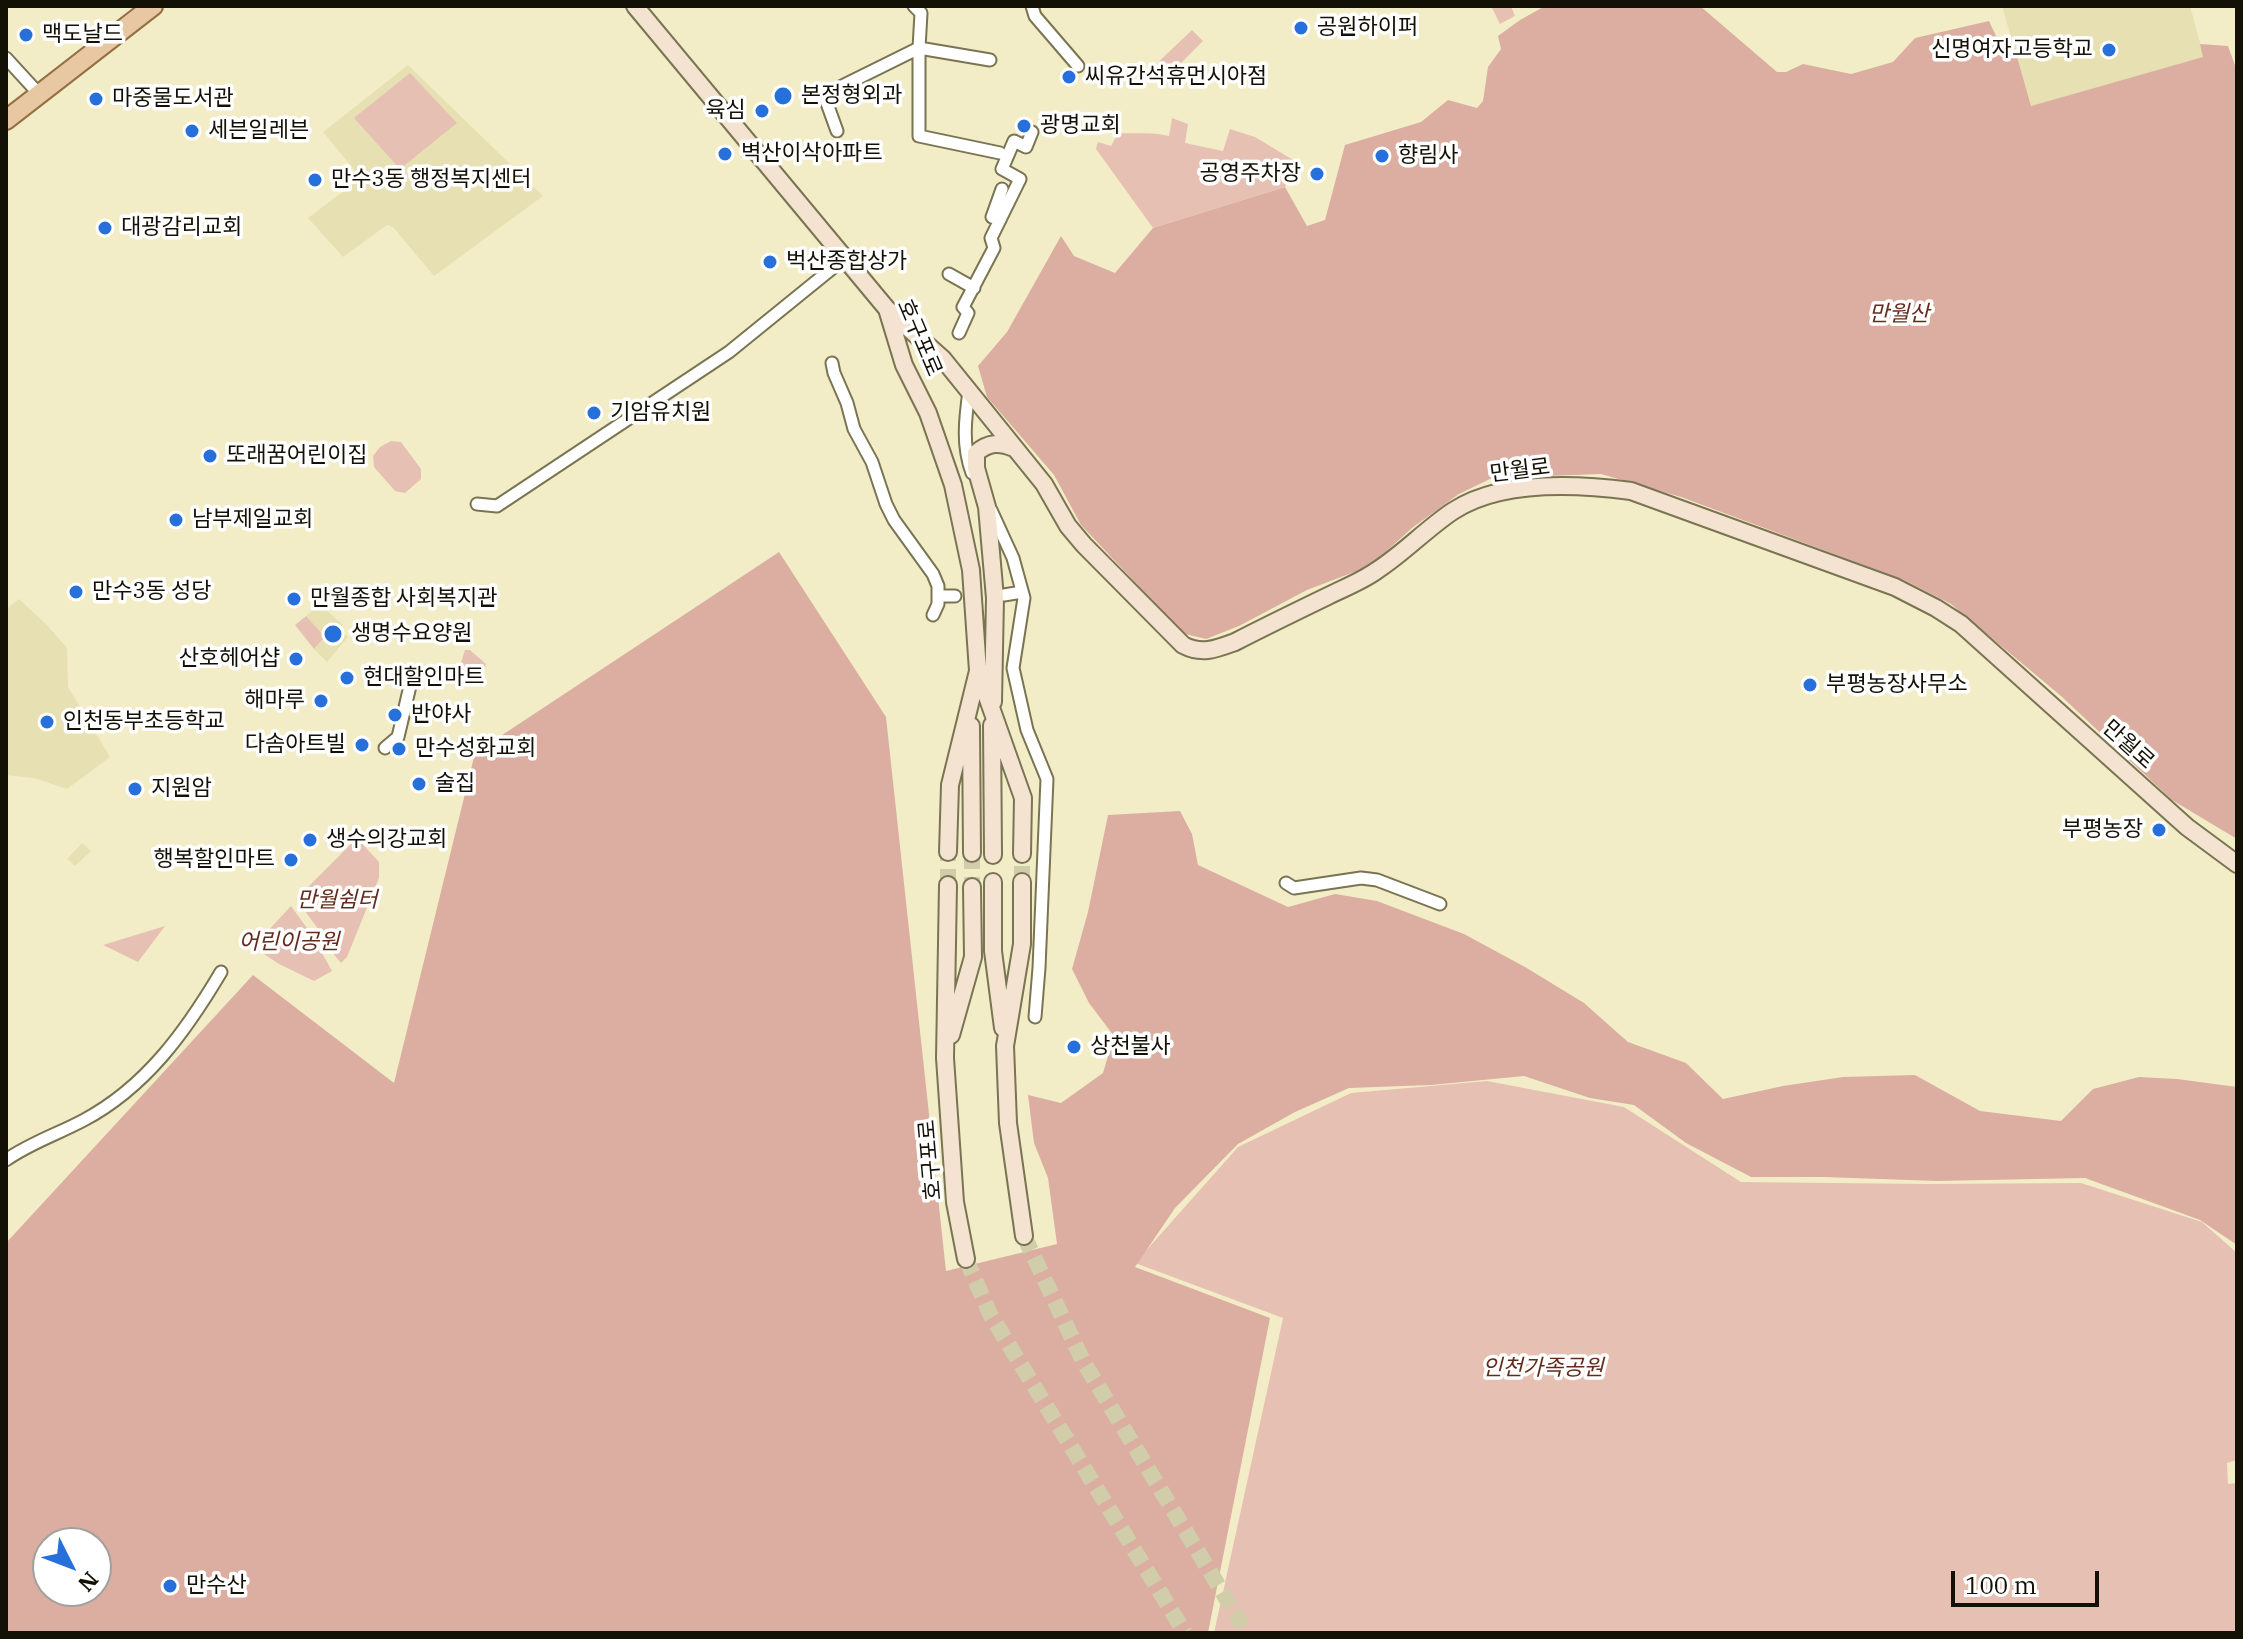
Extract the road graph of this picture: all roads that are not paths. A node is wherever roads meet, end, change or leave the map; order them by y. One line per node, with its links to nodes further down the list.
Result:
1 (153, 6): 9 (main road)
2 (635, 6): 16 (main road, 호구포로)
3 (914, 6): 5 (street)
4 (1032, 6): 8 (street)
5 (919, 48): 7 (street); 11 (street); 13 (street)
6 (6, 58): 9 (street)
7 (990, 60)
8 (1078, 66)
9 (39, 94): 10 (main road)
10 (6, 120)
11 (837, 131)
12 (1032, 132): 15 (street)
13 (1000, 153)
14 (1002, 189): 15 (street)
15 (1000, 220): 18 (street)
16 (845, 258): 19 (main road, 호구포로); 25 (street)
17 (949, 274): 18 (street)
18 (974, 288): 20 (street)
19 (887, 309): 22 (main road, 만월로); 31 (main road, 호구포로)
20 (959, 333)
21 (832, 363): 28 (street)
22 (969, 391): 23 (main road, 만월로); 24 (street)
23 (1015, 448): 24 (main road); 40 (main road, 만월로)
24 (986, 498): 26 (street); 34 (main road)
25 (477, 504)
26 (1022, 592): 27 (street); 48 (street)
27 (1004, 595)
28 (938, 596): 29 (street); 30 (street)
29 (955, 596)
30 (933, 615)
31 (978, 671): 33 (main road, 호구포로); 34 (main road, 호구포로)
32 (410, 686): 35 (street)
33 (971, 701): 36 (main road, 호구포로); 37 (main road, 호구포로)
34 (992, 710): 38 (main road, 호구포로); 39 (main road, 호구포로)
35 (385, 748)
36 (948, 852)
37 (972, 853)
38 (1022, 854)
39 (993, 855)
40 (2237, 864)
41 (993, 882): 49 (main road)
42 (1022, 882): 49 (main road)
43 (1286, 883): 46 (street)
44 (948, 885): 50 (main road, 호구포로)
45 (972, 887): 50 (main road, 호구포로)
46 (1440, 904)
47 (221, 972): 51 (street)
48 (1035, 1017)
49 (1005, 1046): 52 (main road)
50 (945, 1058): 53 (main road, 호구포로)
51 (6, 1160)
52 (1024, 1236)
53 (966, 1259)

